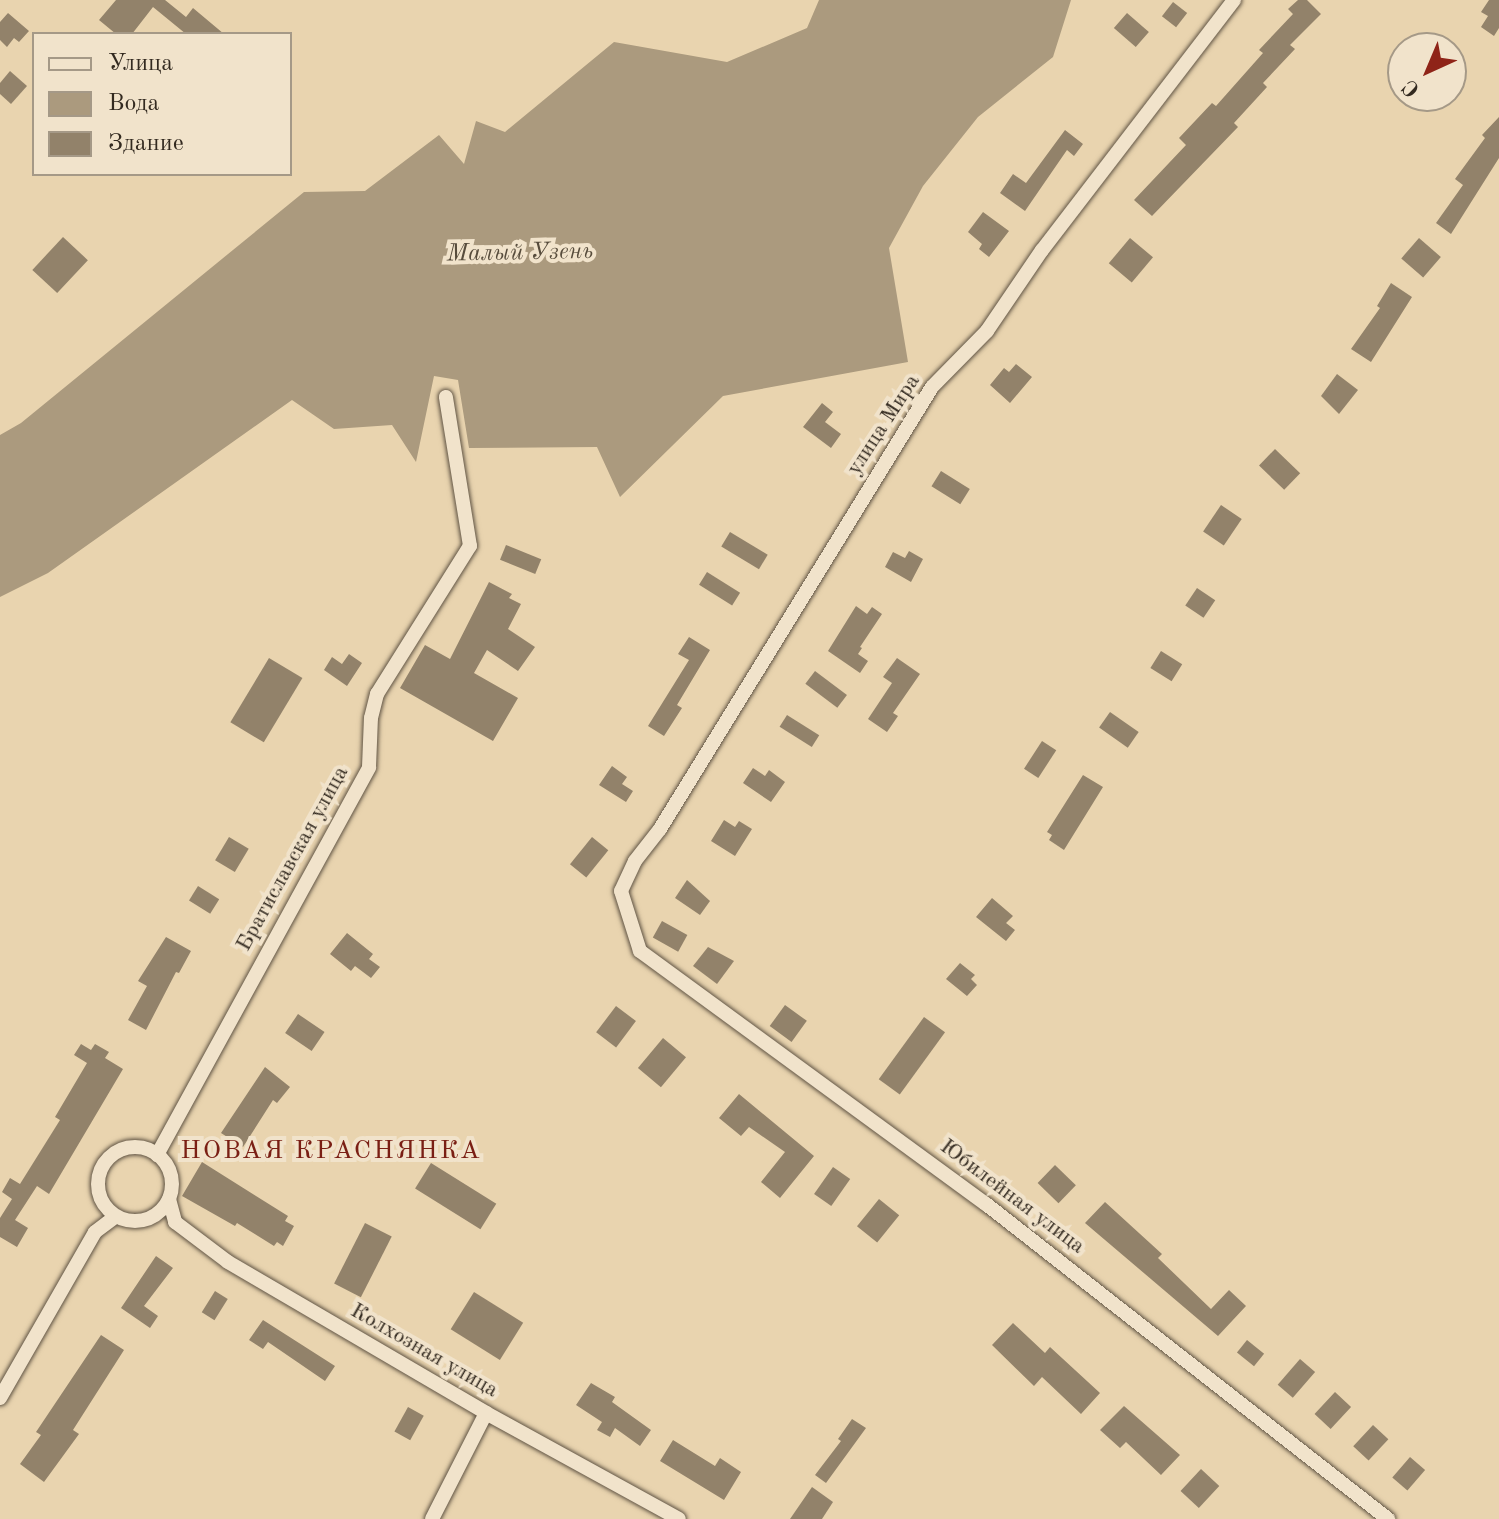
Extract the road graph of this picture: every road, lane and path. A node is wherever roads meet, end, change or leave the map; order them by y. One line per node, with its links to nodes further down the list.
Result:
1 (1234, 0): 3 (street, улица Мира)
2 (446, 397): 4 (street, Братиславская улица)
3 (626, 904): 11 (street, Юбилейная улица)
4 (157, 1155): 5 (street); 6 (street)
5 (169, 1199): 6 (street); 8 (street, Колхозная улица)
6 (116, 1216): 7 (street)
7 (0, 1398)
8 (486, 1413): 9 (street); 10 (street, Колхозная улица)
9 (432, 1519)
10 (679, 1519)
11 (1388, 1519)

